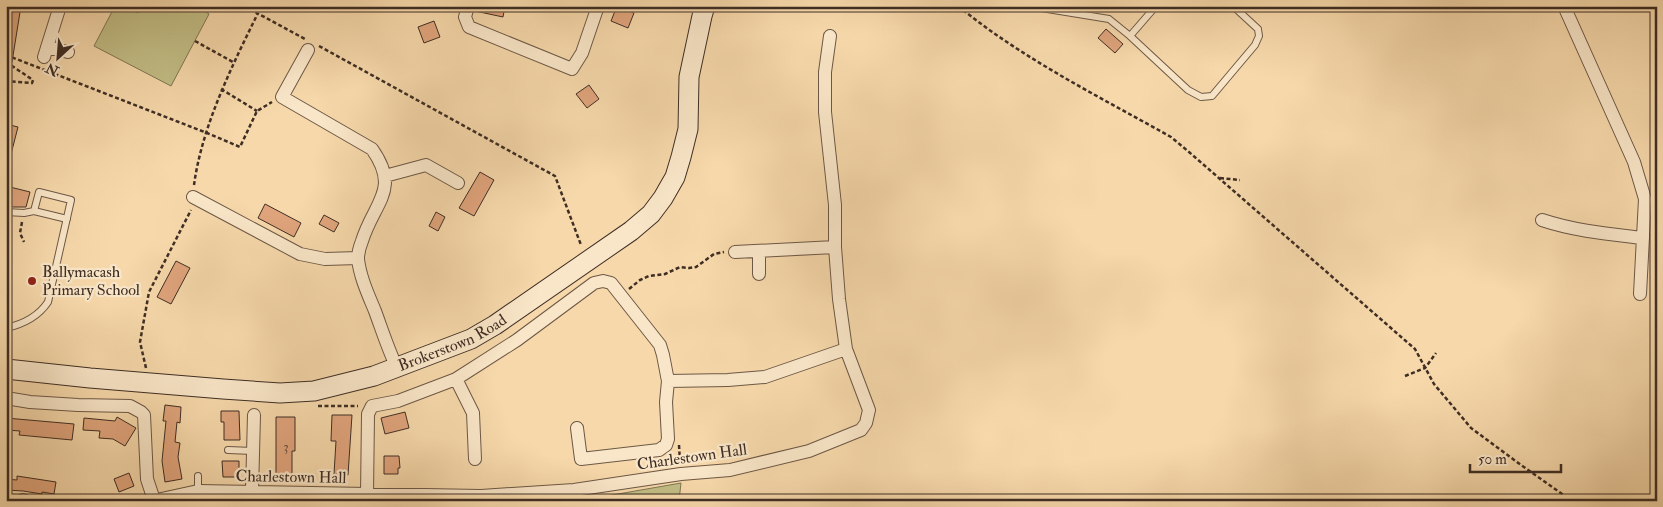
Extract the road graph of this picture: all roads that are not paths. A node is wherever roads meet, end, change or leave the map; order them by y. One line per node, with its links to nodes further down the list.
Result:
1 (60, 6): 12 (street)
2 (468, 6): 3 (street)
3 (598, 6)
4 (705, 6): 30 (street, Brokerstown Road)
5 (1029, 6): 10 (lane)
6 (1156, 6): 10 (lane)
7 (1233, 6): 10 (lane)
8 (1564, 6): 20 (street)
9 (830, 36): 21 (street, Charlestown Hall)
10 (1130, 36)
11 (308, 50): 13 (street)
12 (68, 52)
13 (385, 176): 14 (street); 24 (street)
14 (458, 183)
15 (193, 197): 24 (street)
16 (6, 212): 17 (lane)
17 (34, 212): 18 (lane); 18 (lane)
18 (67, 219): 27 (lane)
19 (1542, 220): 20 (street)
20 (1643, 238): 26 (street)
21 (835, 247): 22 (street); 28 (street, Charlestown Hall)
22 (759, 251): 23 (street); 25 (street)
23 (735, 252)
24 (358, 258): 30 (street)
25 (759, 274)
26 (1640, 294)
27 (6, 328)
28 (846, 349): 32 (street); 43 (street, Charlestown Hall)
29 (6, 368): 30 (street, Brokerstown Road)
30 (397, 368)
31 (456, 379): 32 (street); 38 (street); 42 (street)
32 (668, 381): 35 (street)
33 (6, 398): 45 (street)
34 (254, 415): 37 (street)
35 (577, 428)
36 (228, 450): 37 (lane)
37 (253, 451): 41 (street)
38 (475, 459)
39 (198, 476): 40 (lane)
40 (198, 491): 41 (street, Charlestown Hall); 45 (street, Charlestown Hall)
41 (252, 492): 44 (street, Charlestown Hall)
42 (367, 495): 43 (street, Charlestown Hall); 44 (street, Charlestown Hall)
43 (574, 495)
44 (310, 497)
45 (153, 500)

